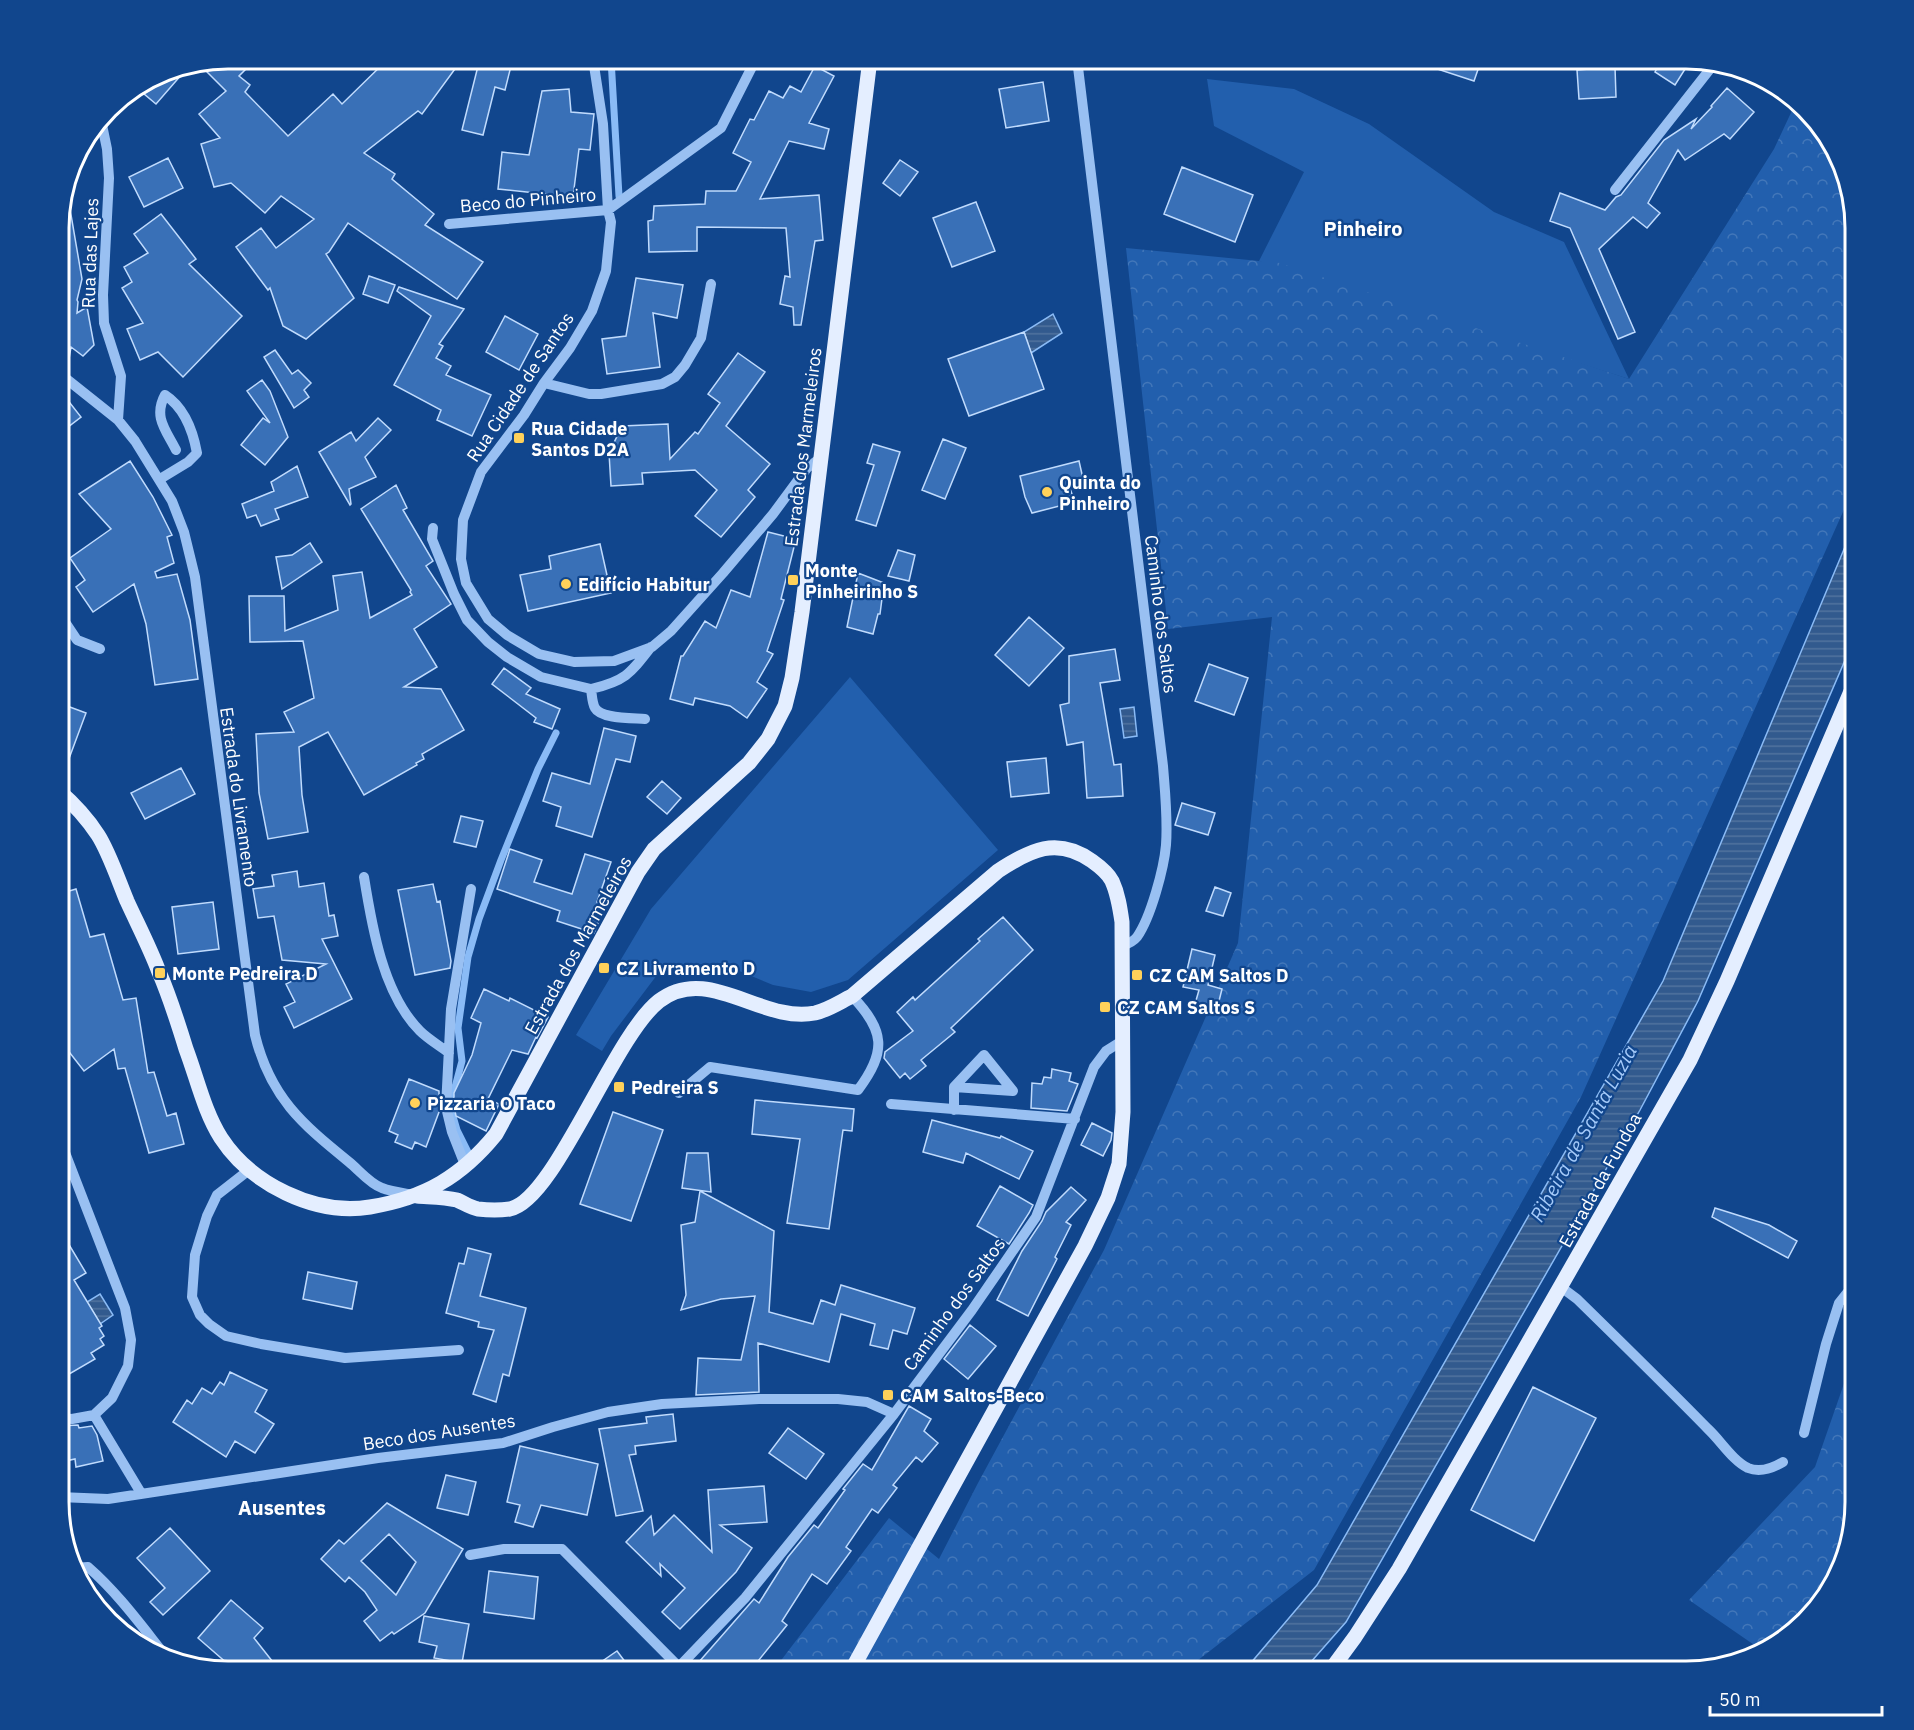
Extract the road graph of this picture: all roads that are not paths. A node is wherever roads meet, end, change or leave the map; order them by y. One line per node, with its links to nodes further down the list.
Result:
1 (595, 69): 8 (street, Rua Cidade de Santos)
2 (750, 69): 8 (street, Beco do Pinheiro)
3 (869, 69): 15 (main road, Estrada dos Marmeleiros)
4 (1078, 69): 27 (street, Caminho dos Saltos)
5 (1709, 70): 7 (street)
6 (103, 130): 13 (street, Rua das Lajes)
7 (1615, 190)
8 (608, 210): 9 (street, Beco do Pinheiro); 12 (street, Rua Cidade de Santos)
9 (449, 224)
10 (711, 284): 12 (street)
11 (69, 381): 13 (street, Estrada do Livramento)
12 (544, 383): 19 (street, Rua Cidade de Santos)
13 (118, 420): 16 (street, Estrada do Livramento)
14 (176, 450): 16 (street)
15 (822, 457): 19 (street, Rua Cidade de Santos); 37 (main road, Estrada dos Marmeleiros)
16 (160, 479): 39 (street, Estrada do Livramento)
17 (433, 528): 21 (street)
18 (69, 628): 20 (street)
19 (652, 646): 21 (street)
20 (100, 649)
21 (591, 689): 23 (street)
22 (1845, 705): 40 (main road, Estrada da Fundoa)
23 (645, 719)
24 (69, 800): 38 (main road, Estrada dos Marmeleiros)
25 (364, 877): 30 (street)
26 (471, 889): 30 (street)
27 (1122, 946): 28 (main road); 29 (main road)
28 (852, 996): 32 (street); 39 (main road)
29 (1122, 1041): 35 (street, Caminho dos Saltos); 55 (main road)
30 (449, 1053): 37 (street)
31 (954, 1087): 31 (street); 34 (street)
32 (679, 1093)
33 (891, 1104): 34 (street)
34 (954, 1110): 35 (street)
35 (1074, 1119): 43 (street, Caminho dos Saltos)
36 (69, 1163): 44 (street)
37 (465, 1166): 39 (main road, Estrada dos Marmeleiros)
38 (249, 1170): 39 (main road, Estrada dos Marmeleiros); 42 (street)
39 (414, 1195)
40 (1562, 1287): 47 (street); 56 (main road, Estrada da Fundoa)
41 (1845, 1296): 46 (street)
42 (459, 1350)
43 (894, 1414): 48 (street, Beco dos Ausentes); 54 (street, Caminho dos Saltos)
44 (94, 1415): 45 (street); 48 (street)
45 (69, 1419)
46 (1804, 1433)
47 (1783, 1462)
48 (141, 1493): 49 (street, Beco dos Ausentes)
49 (69, 1497)
50 (470, 1555): 53 (street)
51 (83, 1567): 52 (street)
52 (156, 1644)
53 (668, 1661)
54 (686, 1661)
55 (857, 1661)
56 (1337, 1661)

